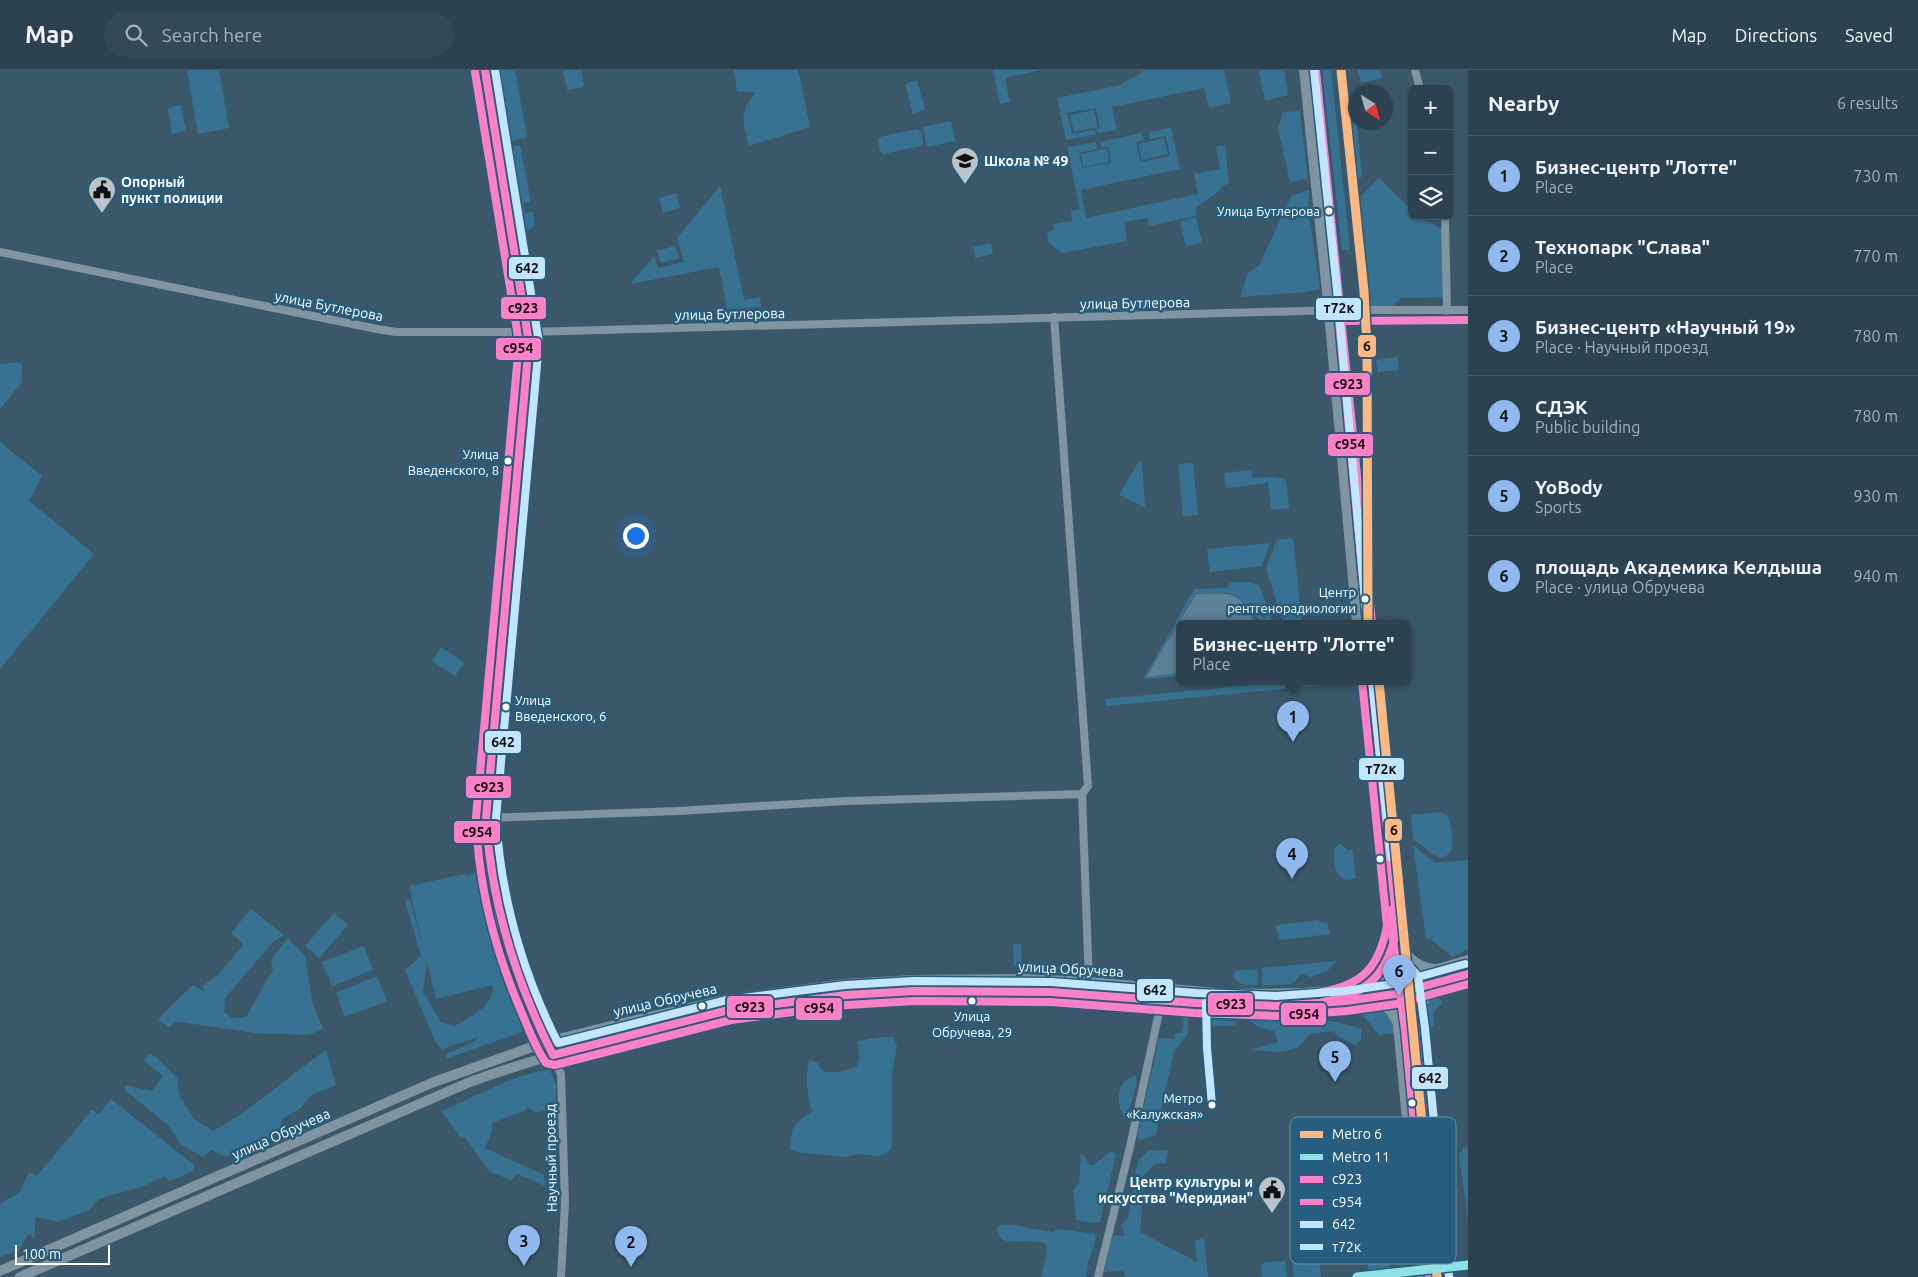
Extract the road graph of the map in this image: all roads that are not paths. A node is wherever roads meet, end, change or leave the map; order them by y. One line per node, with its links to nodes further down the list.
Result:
1 (485, 70): 13 (street, Научный проезд)
2 (1304, 70): 10 (main road)
3 (1316, 70): 8 (main road)
4 (1416, 70): 5 (street)
5 (1419, 85)
6 (1445, 220): 11 (street)
7 (0, 252): 13 (street, улица Бутлерова)
8 (1340, 310): 10 (street, улица Бутлерова); 11 (street, улица Бутлерова); 15 (main road)
9 (1468, 310): 11 (street, улица Бутлерова)
10 (1328, 311): 12 (street, улица Бутлерова); 14 (main road)
11 (1447, 311)
12 (1054, 317): 13 (street, улица Бутлерова); 18 (street)
13 (528, 332): 19 (street, Научный проезд)
14 (1357, 620)
15 (1372, 620)
16 (1362, 685): 20 (main road)
17 (1377, 685): 21 (main road)
18 (1082, 794): 19 (street); 27 (street)
19 (486, 818): 37 (street, Научный проезд)
20 (1387, 926): 26 (main road); 30 (main road)
21 (1403, 948): 23 (main road); 25 (main road)
22 (1468, 960): 23 (main road, улица Обручева)
23 (1441, 969): 25 (main road, улица Обручева)
24 (1468, 974): 28 (main road, улица Обручева)
25 (1408, 978): 26 (main road, улица Обручева); 31 (main road)
26 (1393, 981): 30 (main road, улица Обручева); 32 (main road)
27 (1089, 982): 29 (main road, улица Обручева); 37 (main road, улица Обручева)
28 (1442, 982): 31 (main road, улица Обручева); 36 (main road)
29 (1164, 988): 30 (main road, улица Обручева); 34 (street)
30 (1336, 990)
31 (1410, 990): 32 (main road, улица Обручева); 36 (main road)
32 (1395, 994): 33 (main road, улица Обручева); 35 (main road)
33 (1365, 999): 34 (main road, улица Обручева); 35 (main road)
34 (1162, 1000): 38 (main road, улица Обручева); 47 (street)
35 (1398, 1024): 39 (main road)
36 (1415, 1030): 40 (main road)
37 (546, 1042): 38 (street, Научный проезд); 41 (main road, улица Обручева)
38 (553, 1055): 42 (main road, улица Обручева); 46 (street, Научный проезд)
39 (1407, 1117)
40 (1423, 1117)
41 (334, 1125): 42 (street); 44 (main road, улица Обручева)
42 (340, 1138): 45 (main road, улица Обручева)
43 (1438, 1264): 48 (main road)
44 (0, 1271)
45 (20, 1277)
46 (561, 1277)
47 (1098, 1277)
48 (1439, 1277)

